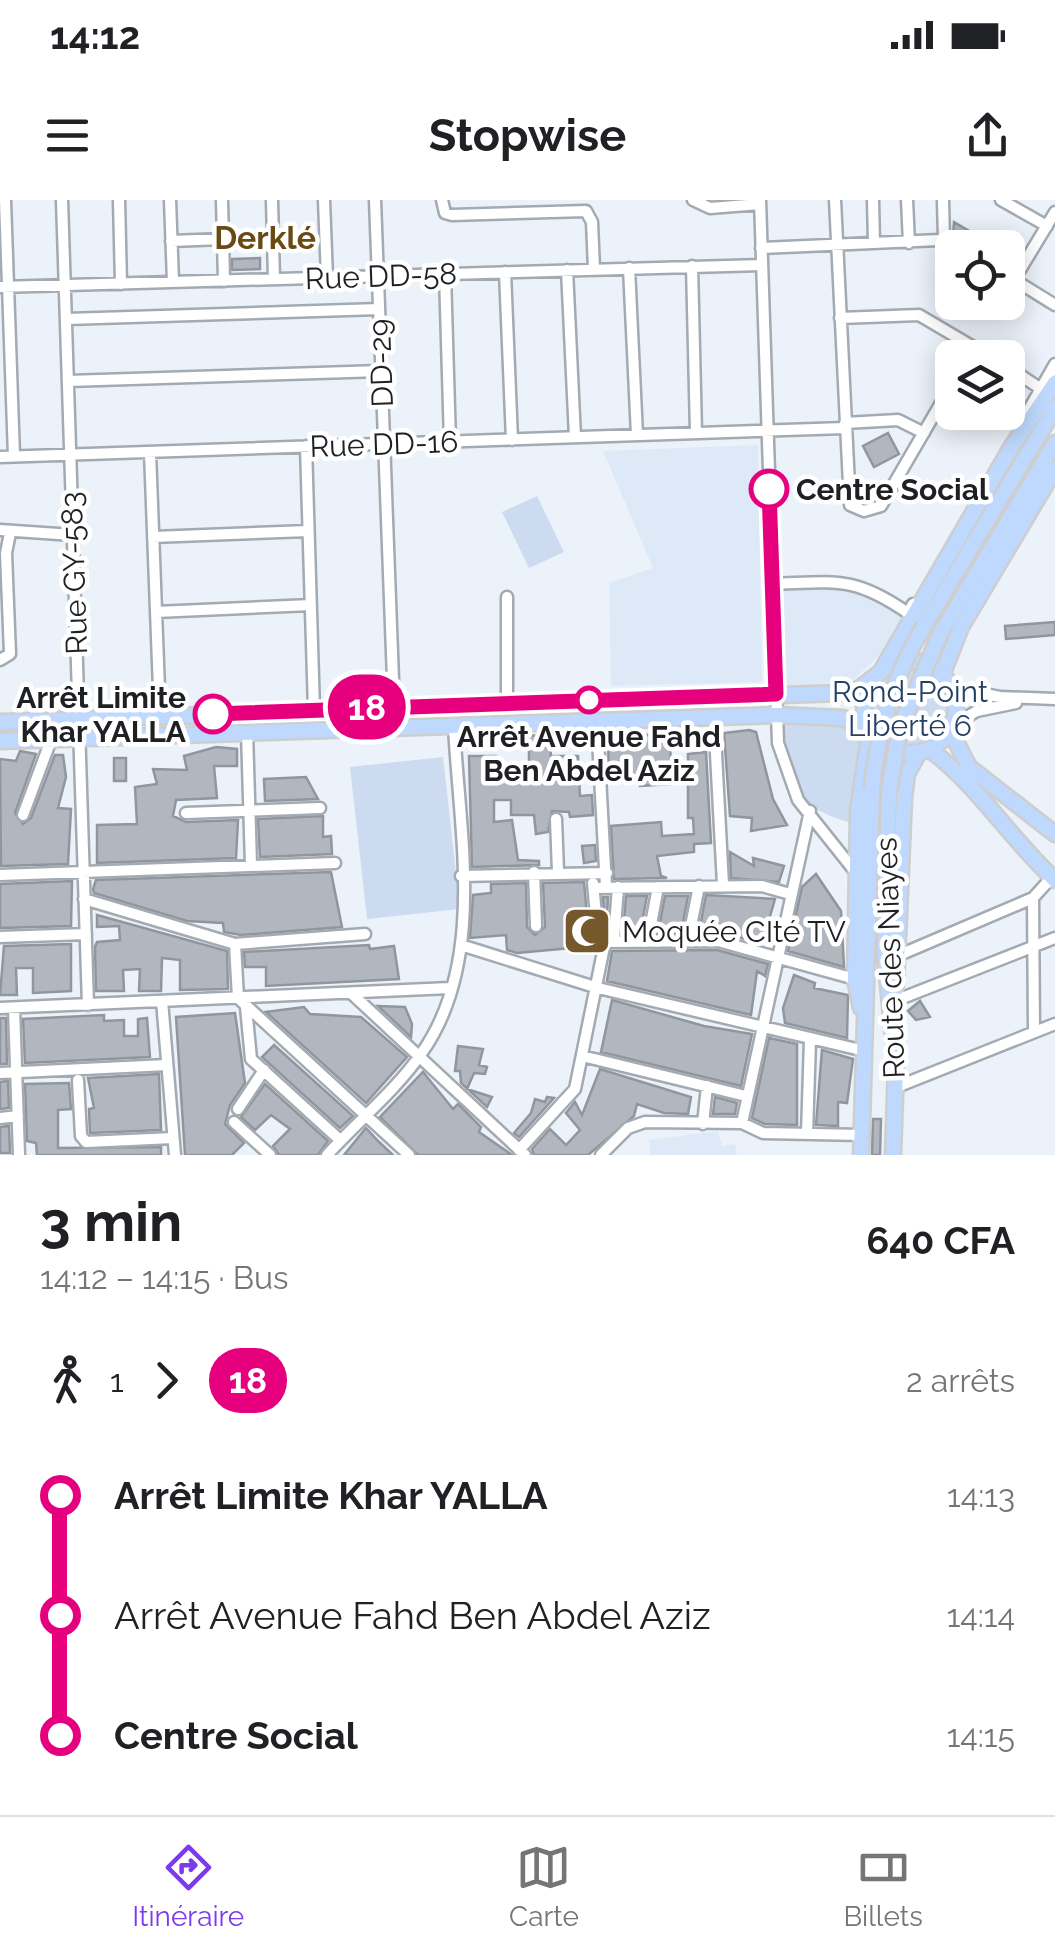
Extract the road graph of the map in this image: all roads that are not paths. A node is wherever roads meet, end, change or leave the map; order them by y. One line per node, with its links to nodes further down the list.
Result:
1 (5, 200): 44 (street)
2 (62, 200): 43 (street, Rue GY-583)
3 (119, 200): 42 (street)
4 (170, 200): 23 (street)
5 (222, 200): 22 (street)
6 (272, 200): 21 (street)
7 (324, 200): 38 (street)
8 (375, 200): 37 (street, DD-29)
9 (442, 200): 17 (street)
10 (693, 200): 16 (street)
11 (835, 200): 27 (street)
12 (873, 200): 25 (street)
13 (907, 200): 26 (street)
14 (944, 200): 20 (street)
15 (1002, 200): 19 (street)
16 (760, 202): 28 (street)
17 (569, 206): 34 (street)
18 (1055, 212): 19 (street)
19 (1047, 226): 29 (street)
20 (944, 230)
21 (272, 237): 22 (street); 39 (street)
22 (223, 239): 23 (street); 40 (street)
23 (172, 241): 41 (street)
24 (935, 242): 26 (street)
25 (874, 243): 26 (street); 27 (street)
26 (908, 243)
27 (837, 245): 28 (street); 48 (street)
28 (761, 248): 30 (street)
29 (1025, 257)
30 (762, 264): 31 (street, Rue DD-58); 59 (street)
31 (692, 266): 32 (street, Rue DD-58); 60 (street)
32 (630, 268): 34 (street, Rue DD-58); 62 (street)
33 (567, 270): 34 (street, Rue DD-58); 35 (street, Rue DD-58); 63 (street)
34 (594, 270)
35 (506, 272): 36 (street, Rue DD-58); 64 (street)
36 (445, 274): 37 (street, Rue DD-58); 65 (street)
37 (378, 276): 38 (street, Rue DD-58); 47 (street, DD-29)
38 (326, 278): 39 (street, Rue DD-58)
39 (274, 280): 40 (street, Rue DD-58)
40 (224, 281): 41 (street, Rue DD-58)
41 (173, 282): 42 (street, Rue DD-58)
42 (122, 284): 43 (street, Rue DD-58)
43 (66, 286): 44 (street, Rue DD-58); 49 (street, Rue GY-583)
44 (5, 287): 72 (street)
45 (1025, 287): 46 (street)
46 (1055, 305)
47 (379, 309): 49 (street); 52 (street, DD-29)
48 (840, 318): 50 (street); 58 (street)
49 (66, 319): 54 (street, Rue GY-583)
50 (964, 340)
51 (1055, 364): 55 (street)
52 (381, 370): 54 (street); 66 (street, DD-29)
53 (1025, 376): 55 (street)
54 (68, 381): 70 (street, Rue GY-583)
55 (1048, 386): 78 (street); 83 (main road)
56 (1055, 408): 155 (main road, Route des Niayes, bridge)
57 (935, 414): 61 (street)
58 (845, 425): 59 (street, Rue DD-16); 61 (street, Rue DD-16); 61 (street)
59 (768, 431): 60 (street, Rue DD-16); 78 (street)
60 (696, 433): 62 (street, Rue DD-16)
61 (924, 433)
62 (637, 435): 63 (street, Rue DD-16)
63 (575, 438): 64 (street, Rue DD-16)
64 (512, 440): 65 (street, Rue DD-16)
65 (450, 442): 66 (street, Rue DD-16)
66 (385, 444): 68 (street, Rue DD-16); 89 (street, DD-29)
67 (1055, 444): 156 (main road, Route des Niayes, bridge)
68 (306, 446): 69 (street, Rue DD-16); 75 (street)
69 (150, 452): 70 (street, Rue DD-16); 77 (street)
70 (71, 454): 72 (street, Rue DD-16); 76 (street, Rue GY-583)
71 (0, 456): 72 (street, Rue DD-16)
72 (14, 456)
73 (1055, 470): 84 (main road)
74 (5, 531): 76 (street); 82 (street)
75 (308, 531): 77 (street); 80 (street)
76 (73, 536): 94 (street, Rue GY-583)
77 (153, 538): 81 (street)
78 (772, 584): 85 (street)
79 (507, 597): 88 (street)
80 (310, 605): 81 (street); 90 (street)
81 (156, 612): 92 (street)
82 (0, 660)
83 (878, 673): 84 (main road); 85 (main road); 99 (main road)
84 (946, 681): 87 (street); 98 (main road)
85 (776, 694): 88 (main road); 91 (street)
86 (1055, 698): 87 (street)
87 (1042, 699): 98 (street)
88 (506, 703): 89 (main road)
89 (394, 706): 90 (main road)
90 (314, 710): 92 (main road)
91 (777, 715): 93 (main road); 99 (main road); 107 (street)
92 (160, 716): 94 (main road)
93 (714, 716): 95 (main road); 123 (street)
94 (80, 719): 96 (main road); 101 (street, Rue GY-583)
95 (598, 721): 97 (main road); 116 (street)
96 (0, 722)
97 (454, 726): 100 (main road); 121 (street)
98 (951, 727): 104 (main road); 111 (main road)
99 (870, 730): 104 (main road); 119 (main road)
100 (247, 732): 101 (main road); 106 (street)
101 (80, 738): 102 (main road); 117 (street, Rue GY-583)
102 (51, 740): 103 (main road); 109 (street)
103 (0, 741)
104 (924, 751): 122 (main road); 143 (main road)
105 (320, 808): 106 (street)
106 (249, 810): 108 (street); 113 (street)
107 (810, 811): 119 (street); 128 (street)
108 (186, 812)
109 (23, 815)
110 (556, 820): 115 (street)
111 (1055, 834)
112 (335, 863): 113 (street)
113 (251, 865): 117 (street)
114 (534, 872): 115 (street); 121 (street); 131 (street)
115 (558, 872): 118 (street)
116 (607, 872): 118 (street); 126 (street)
117 (84, 873): 120 (street); 130 (street, Rue GY-583)
118 (593, 873): 127 (street)
119 (858, 874): 145 (main road)
120 (0, 875)
121 (461, 876): 141 (street)
122 (1054, 879): 129 (street)
123 (723, 885): 125 (street); 128 (street)
124 (658, 886): 125 (street); 126 (street); 138 (street)
125 (699, 886): 139 (street)
126 (612, 887): 127 (street); 137 (street)
127 (594, 888): 132 (street)
128 (790, 894): 144 (street)
129 (1033, 898): 142 (street); 143 (street)
130 (84, 899): 133 (street, Rue GY-583); 140 (street)
131 (536, 926)
132 (597, 926)
133 (86, 934): 135 (street); 152 (street, Rue GY-583)
134 (365, 934): 140 (street)
135 (0, 937)
136 (1055, 938): 142 (street)
137 (614, 940): 138 (street); 147 (street)
138 (648, 940): 139 (street)
139 (688, 941): 144 (street)
140 (234, 944): 150 (street)
141 (464, 946): 146 (street); 147 (street)
142 (1036, 947): 151 (street); 159 (street)
143 (896, 956): 151 (main road)
144 (775, 958): 145 (street); 158 (street)
145 (855, 979): 155 (main road)
146 (450, 988): 148 (street); 162 (street)
147 (598, 988): 158 (street); 163 (street)
148 (351, 993): 150 (street); 162 (street)
149 (162, 1001): 150 (street); 152 (street); 164 (street)
150 (242, 1002): 165 (street); 173 (street)
151 (892, 1002): 156 (main road)
152 (88, 1005): 154 (street)
153 (0, 1008): 154 (street)
154 (14, 1008): 166 (street)
155 (864, 1019): 161 (main road, Route des Niayes)
156 (889, 1023): 170 (main road, Route des Niayes)
157 (1055, 1024): 159 (street)
158 (759, 1029): 160 (street); 171 (street)
159 (1034, 1032): 170 (street)
160 (810, 1040): 161 (street); 179 (street)
161 (864, 1052): 180 (main road, Route des Niayes)
162 (420, 1056): 173 (street); 183 (street)
163 (582, 1056): 169 (street); 183 (street)
164 (167, 1065): 166 (street); 181 (street)
165 (264, 1070): 172 (street); 182 (street)
166 (17, 1072): 167 (street); 174 (street)
167 (0, 1073)
168 (78, 1080): 181 (street)
169 (706, 1086): 171 (street); 178 (street)
170 (894, 1088): 191 (main road, Route des Niayes)
171 (746, 1096): 177 (street)
172 (238, 1109)
173 (365, 1114): 182 (street); 188 (street)
174 (18, 1116): 175 (street); 185 (street)
175 (0, 1118)
176 (234, 1122): 186 (street)
177 (742, 1123): 178 (street); 179 (street)
178 (703, 1124): 189 (street)
179 (807, 1134): 180 (street)
180 (862, 1136): 190 (main road, Route des Niayes)
181 (173, 1138): 184 (street)
182 (340, 1140): 187 (street)
183 (522, 1152)
184 (176, 1154)
185 (19, 1155)
186 (270, 1155)
187 (327, 1155)
188 (409, 1155)
189 (601, 1155)
190 (862, 1155)
191 (893, 1155)

